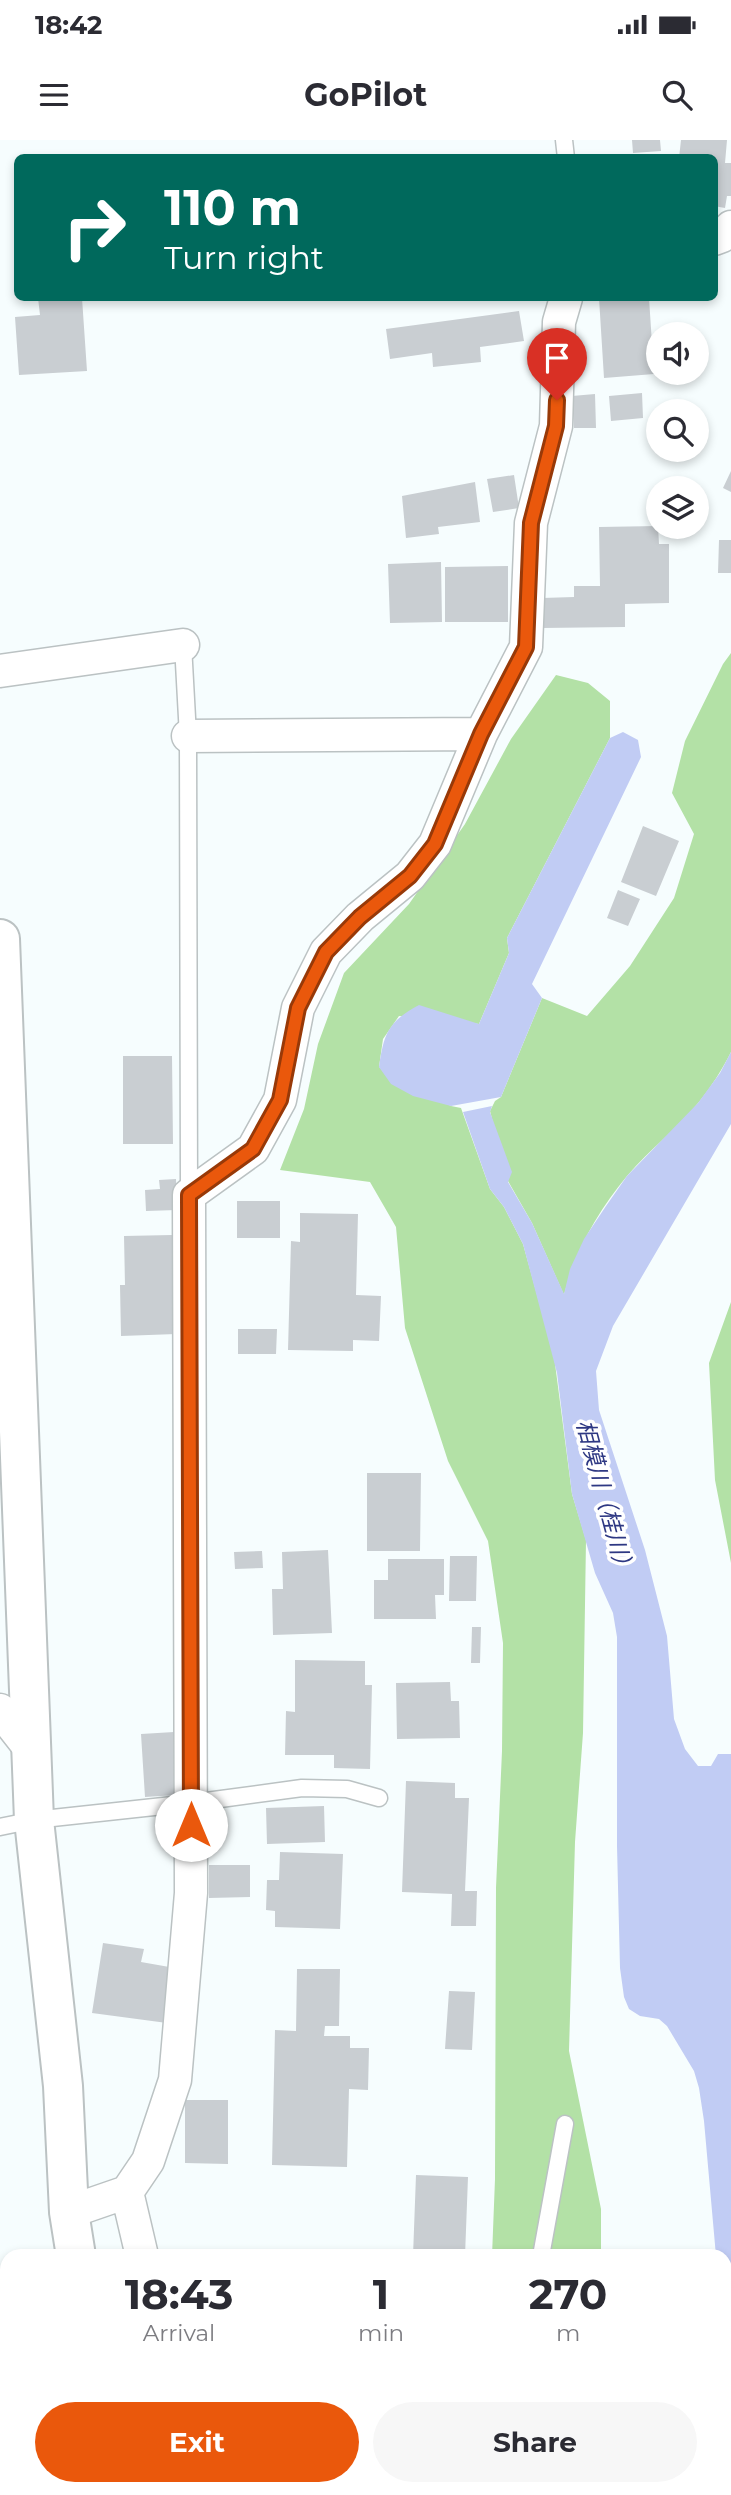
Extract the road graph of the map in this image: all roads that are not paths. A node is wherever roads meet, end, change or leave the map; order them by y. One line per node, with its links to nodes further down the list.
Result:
1 (565, 301): 4 (street)
2 (183, 645): 3 (street); 5 (lane)
3 (0, 671)
4 (481, 734): 5 (street); 7 (street)
5 (188, 736): 7 (lane)
6 (0, 939): 9 (street)
7 (189, 1195): 11 (street)
8 (0, 1710): 9 (street)
9 (32, 1751): 12 (street)
10 (379, 1798): 11 (lane)
11 (191, 1803): 12 (lane); 14 (street)
12 (17, 1823): 15 (street)
13 (565, 2124): 18 (lane)
14 (127, 2192): 15 (street); 17 (street)
15 (69, 2211): 16 (street)
16 (75, 2249)
17 (140, 2249)
18 (542, 2249)

